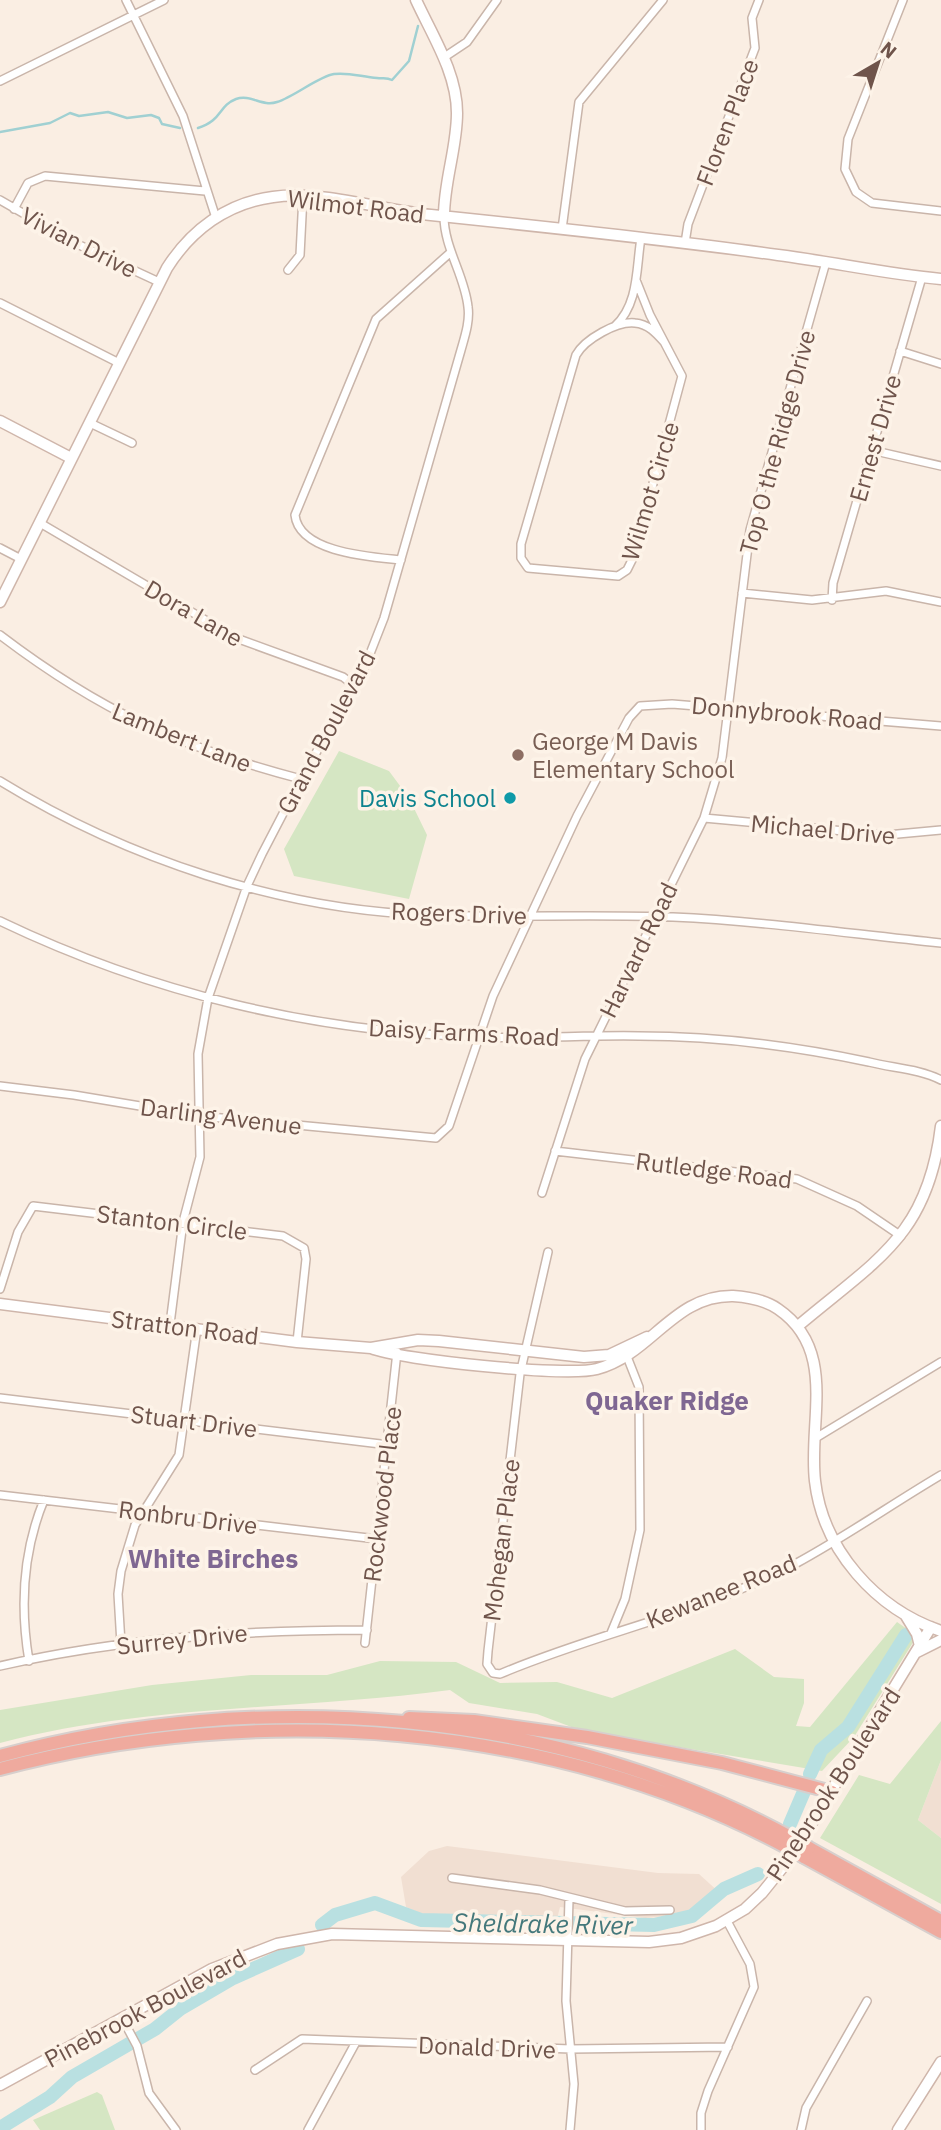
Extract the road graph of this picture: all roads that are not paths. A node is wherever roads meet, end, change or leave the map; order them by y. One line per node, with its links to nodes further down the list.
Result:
1 (126, 0): 8 (street)
2 (164, 0): 8 (street)
3 (415, 0): 9 (street, Grand Boulevard)
4 (497, 0): 9 (street)
5 (663, 0): 18 (street)
6 (759, 0): 20 (street, Floren Place)
7 (903, 0): 15 (street)
8 (133, 15): 10 (street); 11 (street)
9 (443, 58): 16 (street, Grand Boulevard)
10 (0, 81)
11 (205, 191): 14 (street); 17 (street)
12 (303, 196): 16 (street, Wilmot Road); 17 (street, Wilmot Road); 23 (street)
13 (0, 200): 14 (street, Vivian Drive)
14 (14, 209): 27 (street, Vivian Drive)
15 (941, 211)
16 (444, 216): 18 (street, Wilmot Road); 21 (street, Grand Boulevard)
17 (216, 218): 27 (street, Wilmot Road)
18 (562, 229): 19 (street, Wilmot Road)
19 (641, 238): 20 (street, Wilmot Road); 25 (street, Wilmot Circle)
20 (685, 243): 22 (street, Wilmot Road)
21 (451, 252): 43 (street, Grand Boulevard); 43 (street)
22 (826, 262): 24 (street, Wilmot Road); 44 (street, Top O the Ridge Drive)
23 (289, 270)
24 (922, 277): 26 (street, Wilmot Road); 31 (street, Ernest Drive)
25 (636, 279): 29 (street, Wilmot Circle); 30 (street, Wilmot Circle)
26 (941, 279)
27 (159, 282): 32 (street, Wilmot Road)
28 (0, 303): 32 (street)
29 (612, 329): 30 (street, Wilmot Circle); 30 (street, Wilmot Circle)
30 (664, 342)
31 (900, 351): 33 (street); 37 (street, Ernest Drive)
32 (119, 363): 35 (street, Wilmot Road)
33 (941, 364)
34 (0, 421): 38 (street)
35 (90, 423): 36 (street); 38 (street, Wilmot Road)
36 (132, 443)
37 (871, 450): 39 (street); 45 (street, Ernest Drive)
38 (71, 458): 40 (street, Wilmot Road)
39 (941, 466)
40 (40, 523): 42 (street, Wilmot Road); 49 (street, Dora Lane)
41 (0, 548): 42 (street)
42 (21, 559): 46 (street, Wilmot Road)
43 (401, 560): 49 (street, Grand Boulevard)
44 (741, 593): 45 (street); 50 (street, Top O the Ridge Drive)
45 (832, 600): 47 (street)
46 (0, 602)
47 (941, 602)
48 (0, 635): 52 (street, Lambert Lane)
49 (355, 686): 52 (street, Grand Boulevard)
50 (728, 708): 51 (street, Donnybrook Road); 54 (street, Harvard Road); 57 (street, Donnybrook Road)
51 (941, 726)
52 (301, 779): 56 (street, Grand Boulevard)
53 (0, 781): 56 (street, Rogers Drive)
54 (704, 818): 55 (street, Michael Drive); 58 (street, Harvard Road)
55 (941, 830)
56 (247, 886): 57 (street, Rogers Drive); 61 (street, Grand Boulevard)
57 (530, 917): 58 (street, Rogers Drive); 63 (street)
58 (653, 918): 60 (street, Rogers Drive); 62 (street, Harvard Road)
59 (0, 921): 61 (street, Daisy Farms Road)
60 (941, 943)
61 (208, 998): 63 (street, Daisy Farms Road); 66 (street, Grand Boulevard)
62 (596, 1036): 63 (street, Daisy Farms Road); 64 (street, Daisy Farms Road); 68 (street, Harvard Road)
63 (478, 1037): 66 (street, Darling Avenue)
64 (941, 1080)
65 (0, 1087): 66 (street, Darling Avenue)
66 (200, 1116): 70 (street, Grand Boulevard)
67 (941, 1126): 71 (street)
68 (555, 1151): 69 (street, Harvard Road); 71 (street, Rutledge Road)
69 (542, 1193)
70 (183, 1222): 73 (street, Stanton Circle); 75 (street, Grand Boulevard); 78 (street, Stanton Circle)
71 (901, 1236): 76 (street)
72 (548, 1252): 80 (street)
73 (0, 1289)
74 (0, 1304): 75 (street, Stratton Road)
75 (170, 1324): 77 (street, Stratton Road)
76 (798, 1326): 81 (street, Stratton Road); 86 (street, Stratton Road)
77 (197, 1328): 78 (street, Stratton Road); 85 (street)
78 (297, 1342): 79 (street, Stratton Road)
79 (398, 1349): 80 (street, Stratton Road); 83 (street, Stratton Road); 87 (street, Rockwood Place)
80 (526, 1350): 81 (street, Stratton Road); 83 (street)
81 (626, 1353): 83 (street, Stratton Road); 97 (street)
82 (941, 1362): 86 (street)
83 (522, 1368): 103 (street, Mohegan Place)
84 (0, 1398): 85 (street, Stuart Drive)
85 (185, 1420): 87 (street, Stuart Drive); 91 (street)
86 (814, 1439): 93 (street, Stratton Road)
87 (389, 1445): 92 (street, Rockwood Place)
88 (941, 1475): 93 (street, Kewanee Road)
89 (0, 1495): 90 (street, Ronbru Drive)
90 (44, 1500): 91 (street, Ronbru Drive); 102 (street)
91 (143, 1512): 92 (street, Ronbru Drive); 100 (street)
92 (377, 1539): 96 (street, Rockwood Place)
93 (834, 1540): 94 (street, Stratton Road); 97 (street, Kewanee Road)
94 (904, 1613): 95 (street, Stratton Road); 101 (street)
95 (936, 1629): 101 (street, Pinebrook Boulevard)
96 (367, 1630): 99 (street, Rockwood Place); 100 (street, Surrey Drive)
97 (611, 1633): 103 (street, Kewanee Road)
98 (941, 1640): 101 (street)
99 (365, 1643)
100 (121, 1644): 102 (street, Surrey Drive)
101 (918, 1649): 108 (street, Pinebrook Boulevard)
102 (29, 1661): 104 (street, Surrey Drive)
103 (527, 1663)
104 (0, 1667)
105 (371, 1720): 106 (highway); 108 (highway); 109 (highway)
106 (0, 1756)
107 (0, 1769): 109 (highway)
108 (832, 1792): 114 (street, Pinebrook Boulevard)
109 (789, 1843): 110 (highway, bridge)
110 (806, 1853): 115 (highway); 116 (highway)
111 (452, 1878): 112 (street)
112 (569, 1899): 113 (street); 117 (street)
113 (670, 1910)
114 (727, 1921): 117 (street, Pinebrook Boulevard); 121 (street)
115 (941, 1921)
116 (941, 1932)
117 (567, 1940): 119 (street, Pinebrook Boulevard); 122 (street)
118 (867, 2001): 130 (street)
119 (122, 2018): 125 (street, Pinebrook Boulevard); 126 (street)
120 (356, 2042): 122 (street, Donald Drive); 124 (street, Donald Drive); 127 (street)
121 (728, 2047): 122 (street, Donald Drive); 129 (street)
122 (570, 2049): 128 (street)
123 (941, 2062): 131 (street)
124 (255, 2070)
125 (0, 2085)
126 (176, 2130)
127 (308, 2130)
128 (570, 2130)
129 (701, 2130)
130 (801, 2130)
131 (898, 2130)

